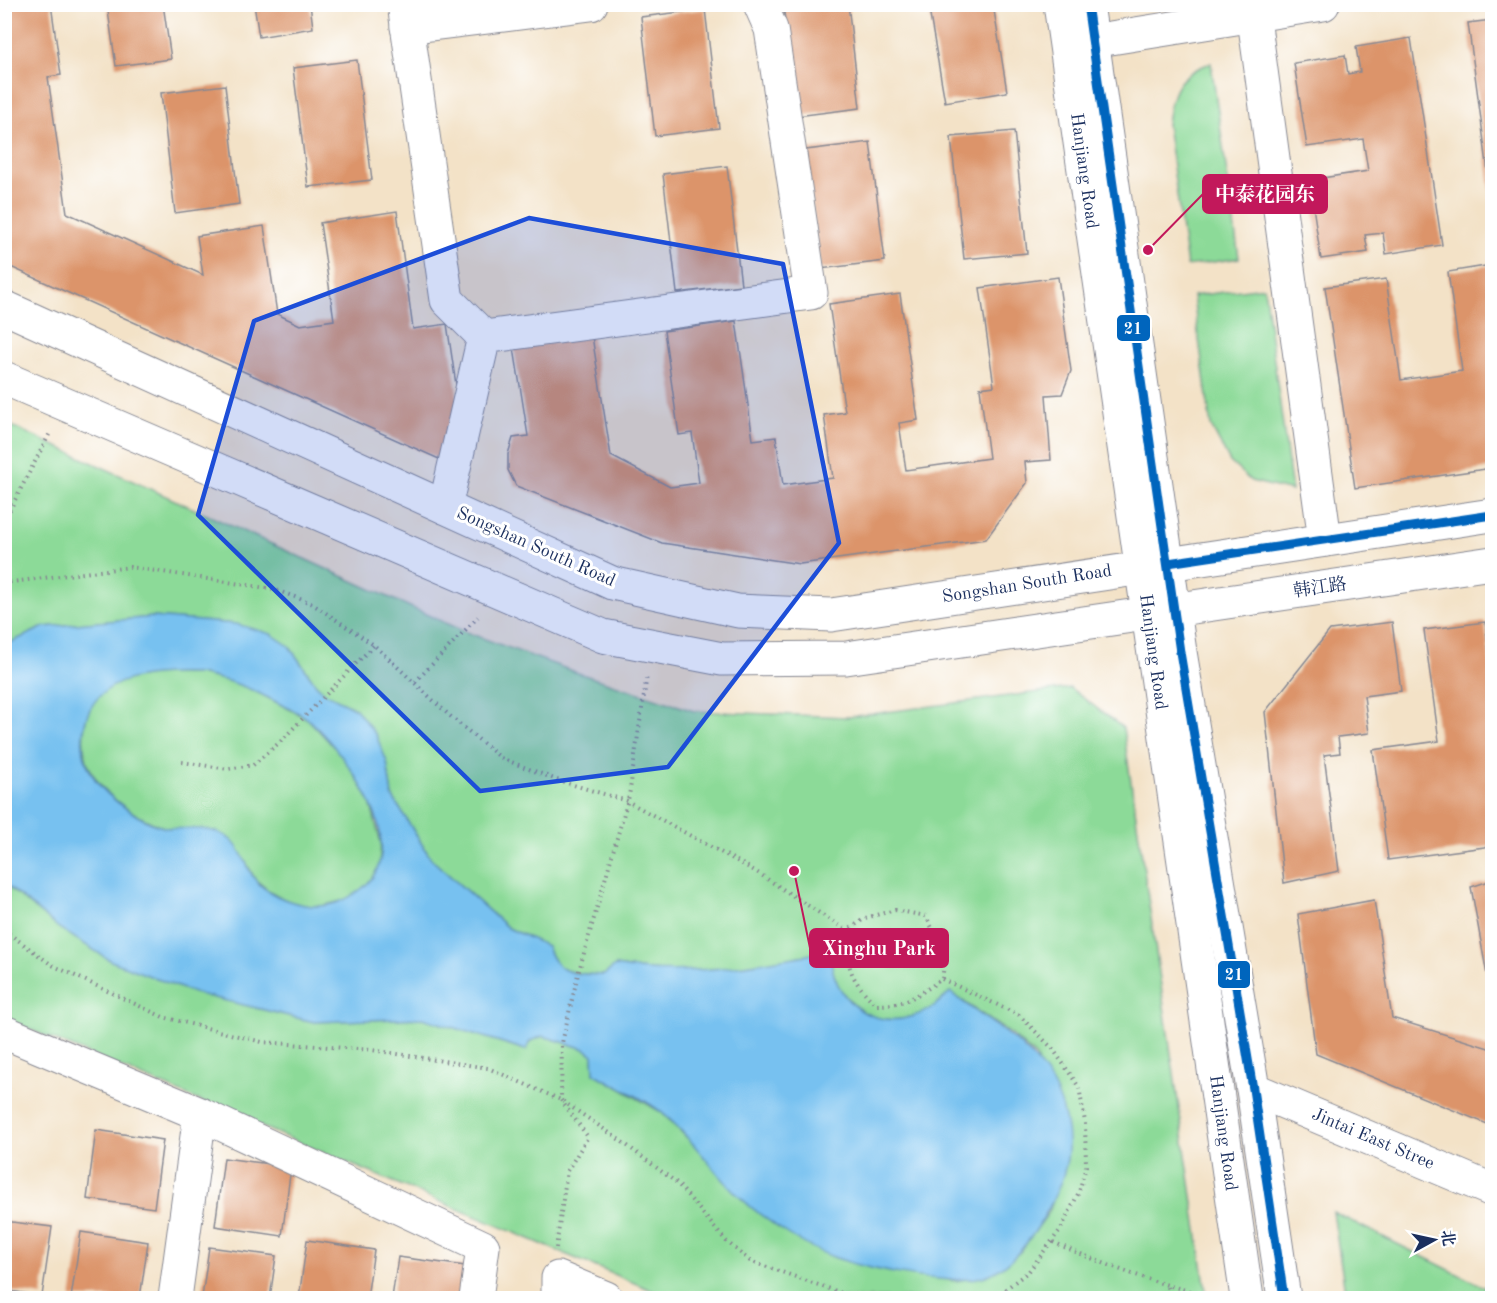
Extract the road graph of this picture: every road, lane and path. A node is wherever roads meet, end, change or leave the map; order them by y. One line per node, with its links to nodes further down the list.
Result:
1 (591, 4): 7 (street)
2 (760, 4): 10 (street)
3 (1060, 4): 18 (street, Hanjiang Road)
4 (1087, 4): 8 (street, Hanjiang Road)
5 (1323, 4): 6 (street)
6 (1253, 10): 8 (street); 16 (street)
7 (406, 16): 10 (street)
8 (1092, 41): 18 (street, Hanjiang Road)
9 (4, 308): 13 (street, Songshan South Road)
10 (484, 337): 13 (street)
11 (4, 378): 23 (street)
12 (53, 426): 15 (path)
13 (445, 507): 18 (street, Songshan South Road)
14 (1492, 515): 16 (street, Songshan South Road)
15 (4, 522)
16 (1325, 540): 18 (street, Songshan South Road)
17 (1492, 563): 20 (street, 韩江路)
18 (1154, 565): 20 (street, Hanjiang Road)
19 (4, 583): 22 (path)
20 (1161, 611): 23 (street); 31 (street, Hanjiang Road); 45 (street, Hanjiang Road)
21 (479, 617): 24 (path)
22 (374, 645): 24 (path); 25 (path)
23 (655, 646): 26 (path)
24 (415, 682): 26 (path)
25 (183, 762)
26 (627, 801): 28 (path); 32 (path)
27 (4, 930): 32 (path)
28 (848, 931): 29 (path); 29 (path)
29 (942, 979): 35 (path)
30 (4, 1032): 33 (street)
31 (1252, 1089): 34 (street, Jintai East Stree); 46 (street, Hanjiang Road)
32 (561, 1100): 37 (path); 41 (path)
33 (200, 1114): 38 (street); 39 (street)
34 (1492, 1190)
35 (1053, 1242): 36 (path); 42 (path)
36 (1167, 1287): 43 (path); 44 (path)
37 (558, 1288): 40 (street)
38 (175, 1299)
39 (476, 1299)
40 (606, 1299)
41 (856, 1299)
42 (994, 1299)
43 (1170, 1299)
44 (1222, 1299)
45 (1247, 1299)
46 (1284, 1299)

